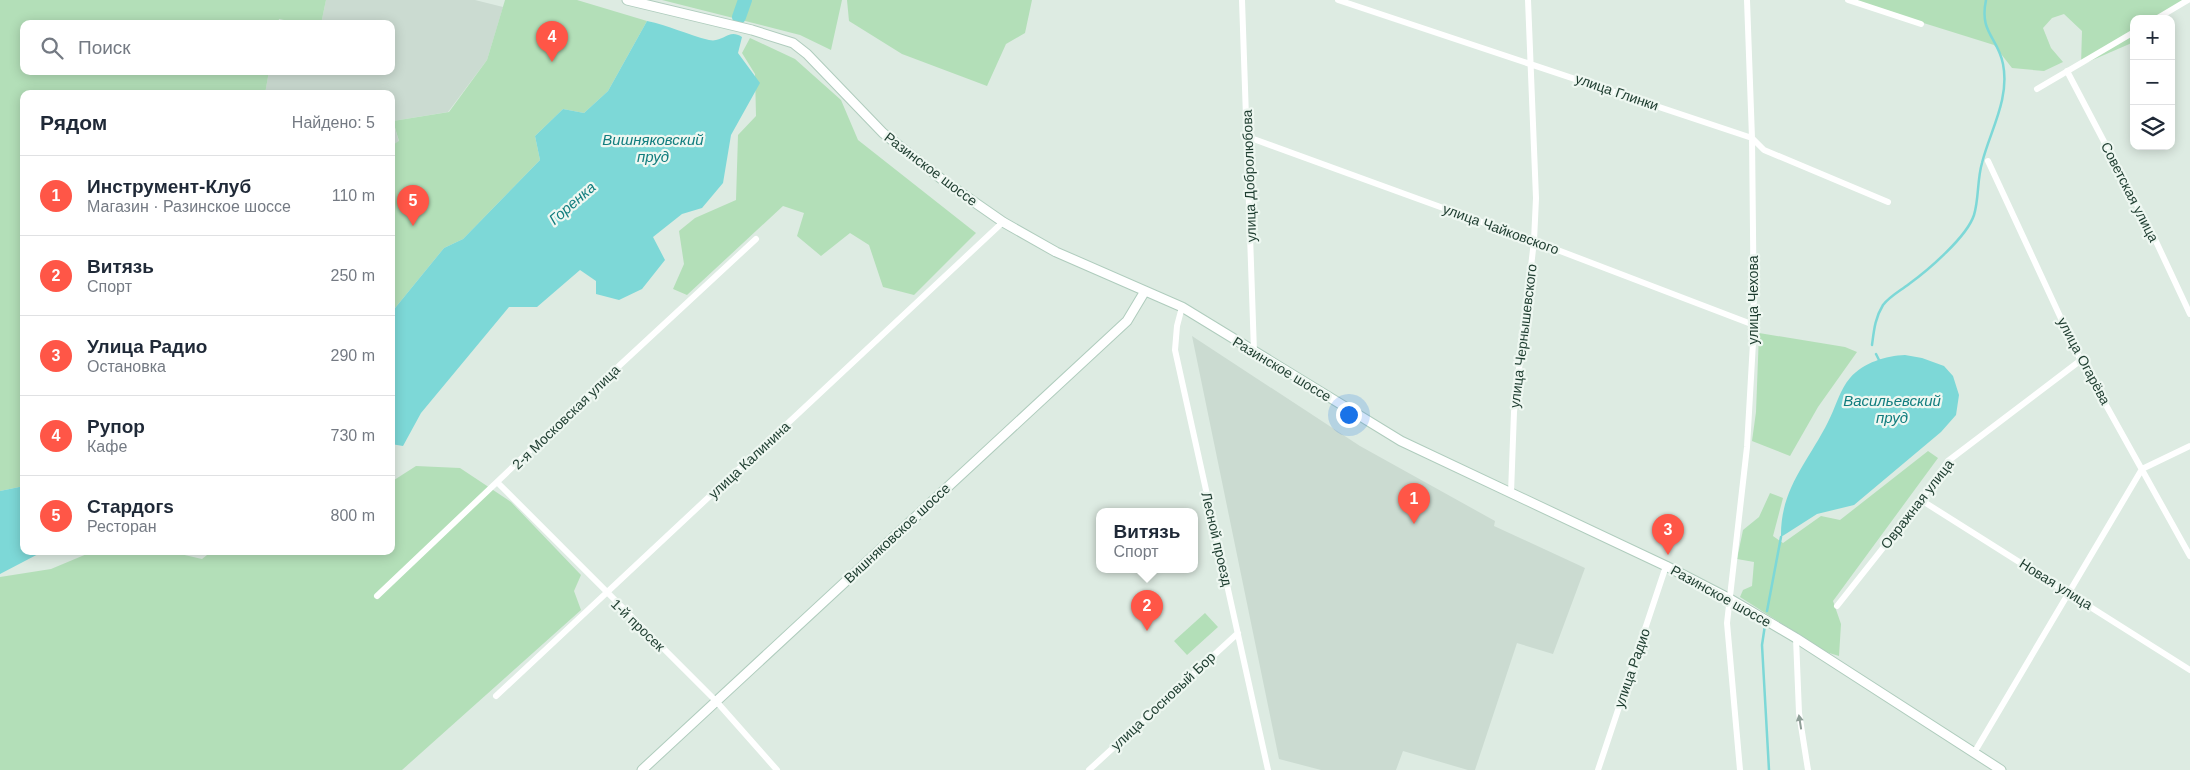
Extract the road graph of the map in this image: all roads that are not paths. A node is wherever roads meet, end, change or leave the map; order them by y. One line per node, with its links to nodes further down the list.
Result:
1 (627, 0): 18 (main road, Разинское шоссе)
2 (1242, 0): 14 (street, улица Добролюбова)
3 (1338, 0): 11 (street, улица Глинки)
4 (1528, 0): 11 (street, улица Чернышевского)
5 (1748, 0): 15 (street, улица Чехова)
6 (1848, 0): 9 (street)
7 (2188, 0): 8 (street)
8 (2163, 15)
9 (1921, 24)
10 (2130, 34): 12 (street)
11 (1531, 63): 15 (street, улица Глинки); 20 (street, улица Чернышевского)
12 (2067, 71): 13 (street); 23 (street, Советская улица)
13 (2037, 88)
14 (1248, 137): 20 (street, улица Чайковского); 25 (street, улица Добролюбова)
15 (1752, 138): 17 (street, улица Глинки); 24 (street, улица Чехова)
16 (1988, 161): 26 (street, улица Огарёва)
17 (1888, 202)
18 (1003, 222): 21 (main road, Разинское шоссе); 35 (street, улица Калинина)
19 (756, 239): 29 (street, 2-я Московская улица)
20 (1534, 241): 24 (street, улица Чайковского); 30 (street, улица Чернышевского)
21 (1145, 291): 22 (main road, Разинское шоссе); 43 (main road, Вишняковское шоссе)
22 (1182, 307): 25 (main road, Разинское шоссе); 39 (street, Лесной проезд)
23 (2190, 314)
24 (1754, 325): 37 (street, улица Чехова)
25 (1254, 352): 30 (main road, Разинское шоссе)
26 (2081, 360): 28 (street, улица Огарёва); 31 (street, Овражная улица)
27 (2190, 446): 28 (street)
28 (2142, 469): 32 (street, улица Огарёва); 34 (street)
29 (497, 482): 35 (street, 1-й просек); 36 (street, 2-я Московская улица)
30 (1510, 493): 33 (main road, Разинское шоссе)
31 (1921, 500): 34 (street, Новая улица); 38 (street, Овражная улица)
32 (2190, 556)
33 (1666, 566): 37 (main road, Разинское шоссе); 49 (street, улица Радио)
34 (2070, 592): 41 (street, Новая улица); 44 (street)
35 (606, 593): 42 (street, улица Калинина); 43 (street, 1-й просек)
36 (376, 596)
37 (1730, 599): 40 (main road, Разинское шоссе); 50 (street, улица Чехова)
38 (1837, 606)
39 (1238, 633): 47 (street, улица Сосновый Бор); 48 (street, Лесной проезд)
40 (1796, 638): 44 (main road, Разинское шоссе); 51 (street, one-way to 40)
41 (2190, 670)
42 (496, 696)
43 (716, 701): 45 (main road, Вишняковское шоссе); 46 (street, 1-й просек)
44 (1974, 753): 52 (main road, Разинское шоссе)
45 (642, 770)
46 (777, 770)
47 (1089, 770)
48 (1268, 770)
49 (1598, 770)
50 (1740, 770)
51 (1808, 770)
52 (2001, 770)

